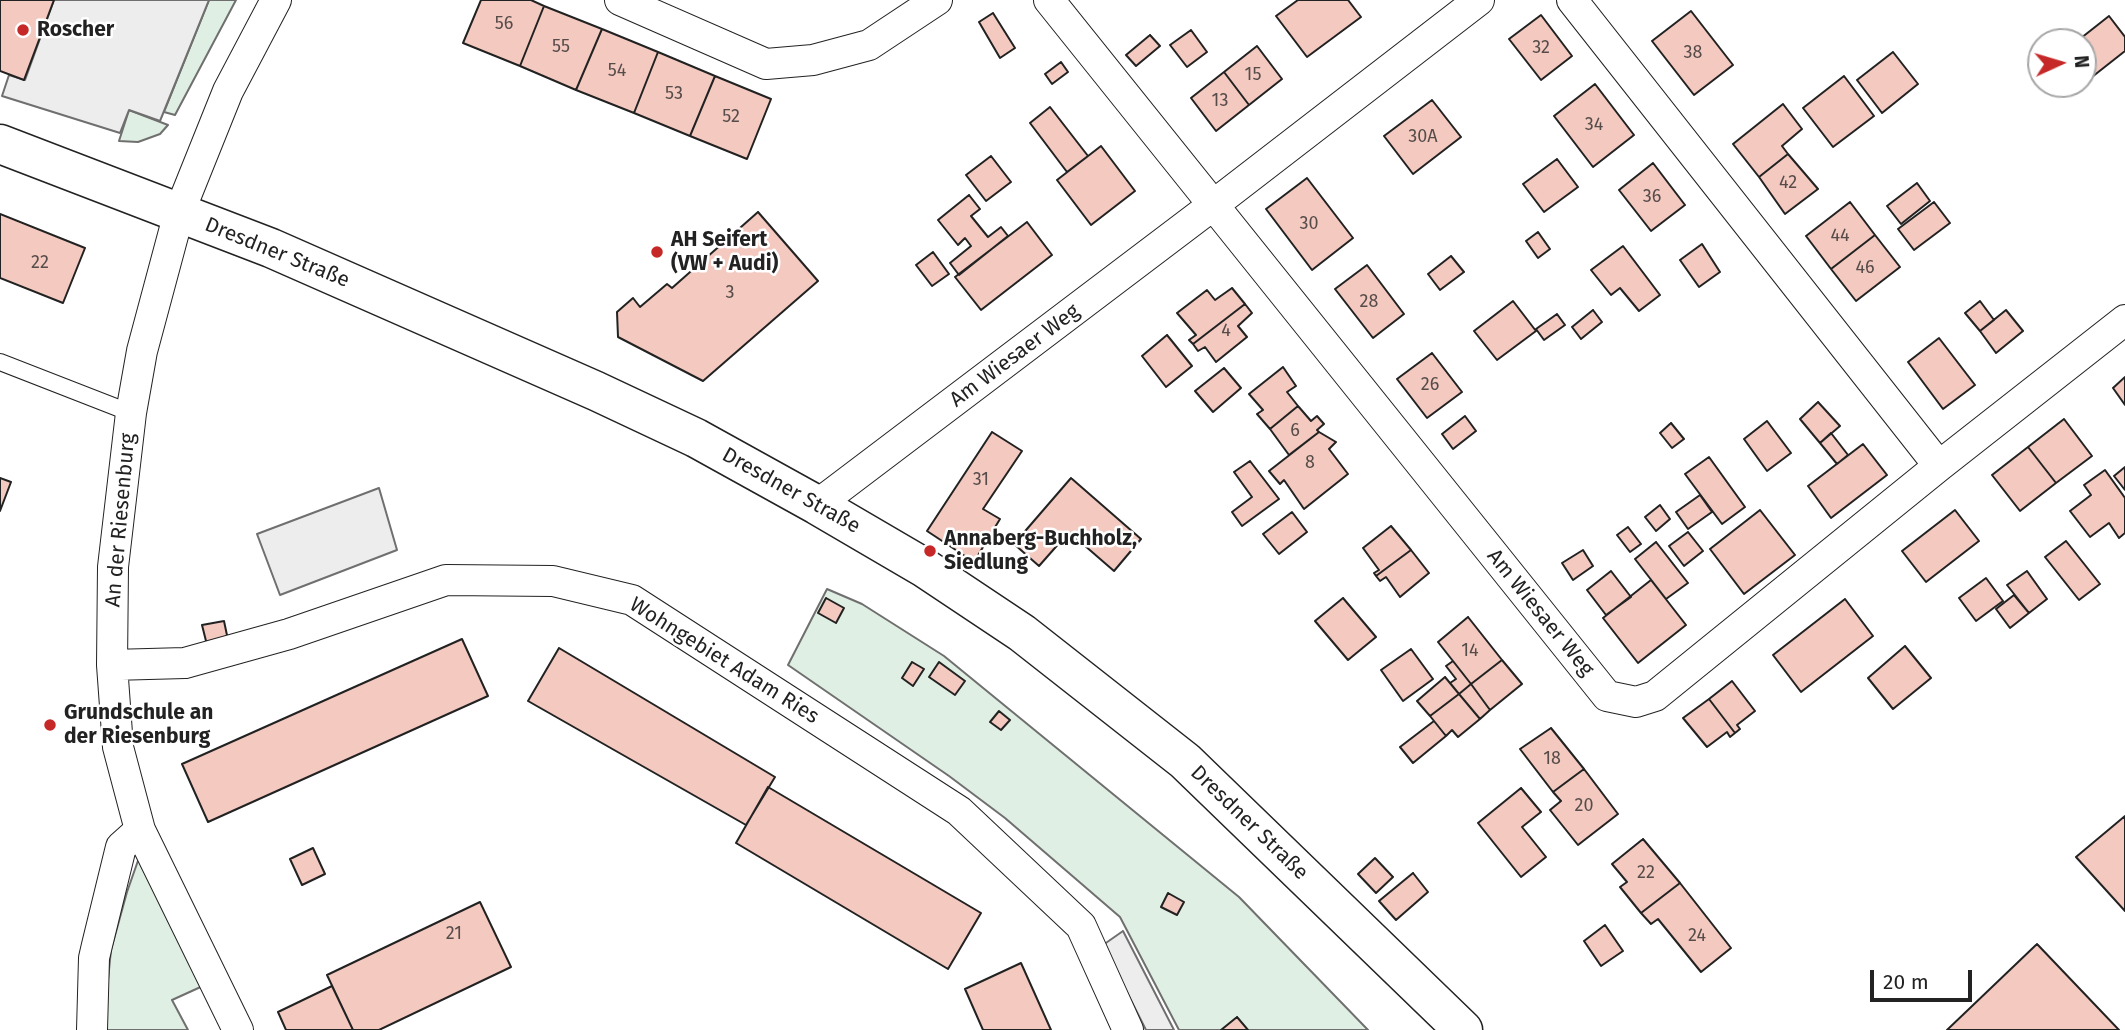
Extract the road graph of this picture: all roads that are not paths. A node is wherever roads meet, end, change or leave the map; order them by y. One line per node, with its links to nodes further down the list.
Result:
1 (276, 0): 9 (street, An der Riesenburg)
2 (620, 0): 3 (street)
3 (937, 0)
4 (1049, 0): 8 (street, Am Wiesaer Weg)
5 (1479, 0): 8 (street, Am Wiesaer Weg)
6 (1572, 0): 13 (street)
7 (0, 144): 9 (main road, Dresdner Straße)
8 (1212, 206): 13 (street, Am Wiesaer Weg); 14 (street, Am Wiesaer Weg)
9 (179, 214): 12 (street, An der Riesenburg); 14 (main road, Dresdner Straße)
10 (2125, 320): 13 (street, Am Wiesaer Weg)
11 (0, 362): 12 (lane)
12 (131, 413): 15 (street, An der Riesenburg)
13 (1939, 466)
14 (817, 505): 20 (main road, Dresdner Straße)
15 (112, 665): 16 (street, An der Riesenburg); 19 (street, Wohngebiet Adam Ries)
16 (140, 830): 17 (street); 18 (street)
17 (92, 1030)
18 (238, 1030)
19 (1128, 1030)
20 (1463, 1030)

